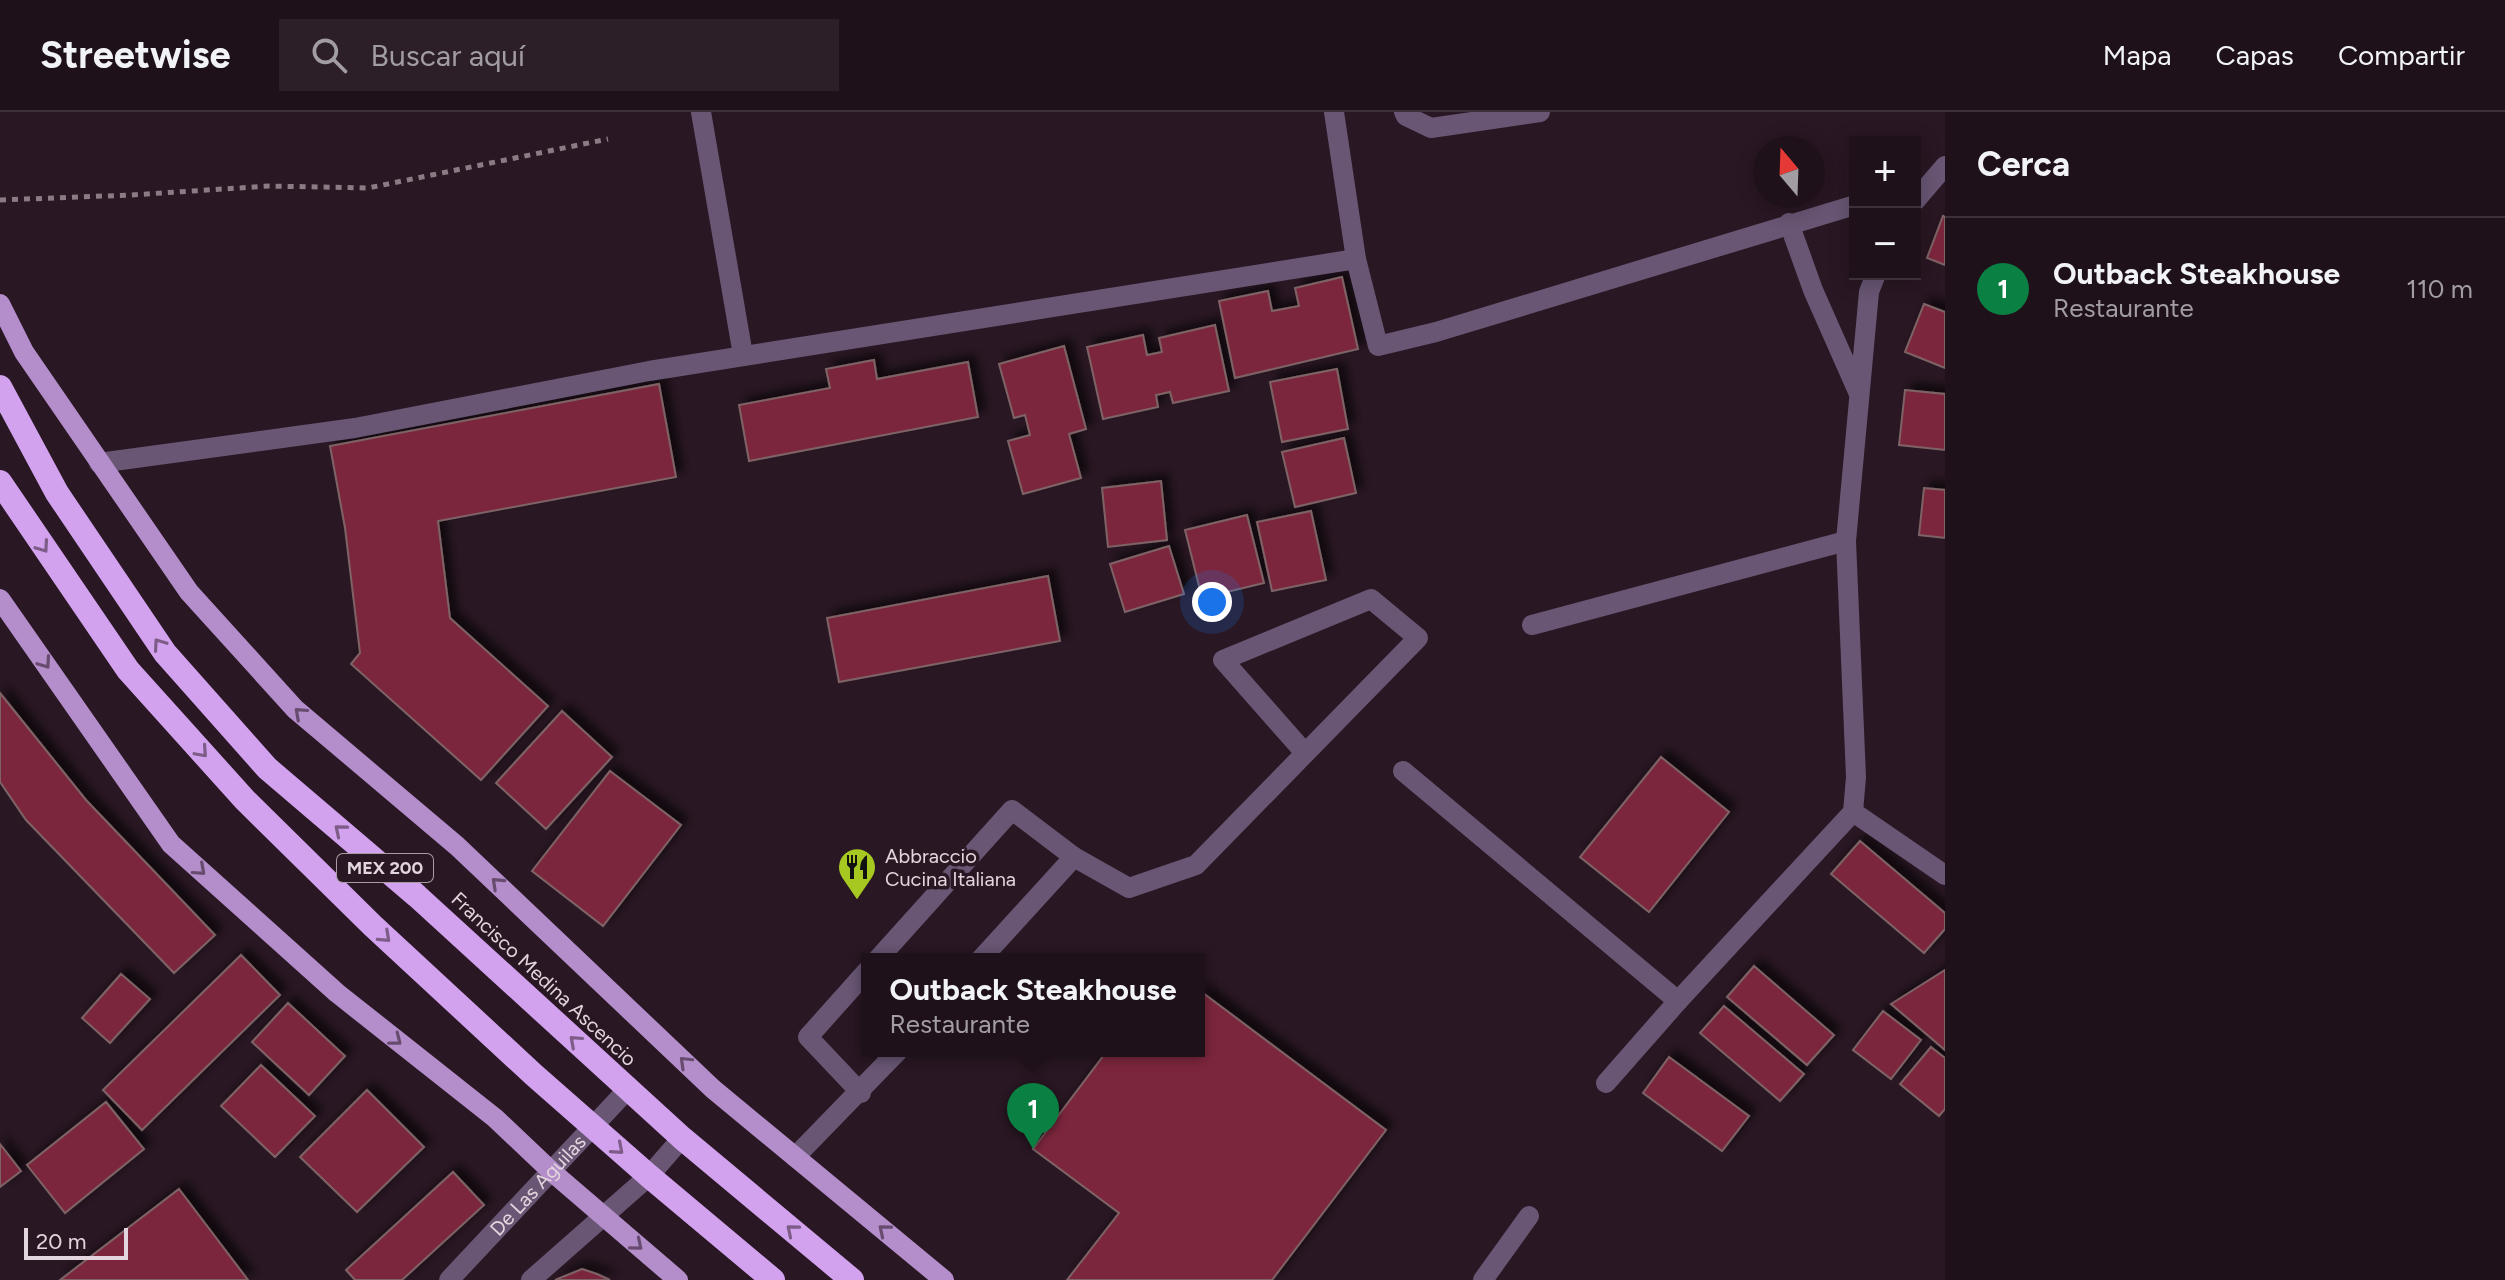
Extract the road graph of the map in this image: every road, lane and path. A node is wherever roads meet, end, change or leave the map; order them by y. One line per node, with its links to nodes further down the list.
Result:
1 (701, 112): 14 (street)
2 (1334, 112): 11 (street)
3 (1404, 112): 4 (street)
4 (1540, 112)
5 (608, 139): 8 (path)
6 (1945, 166): 7 (street)
7 (1922, 186)
8 (0, 200)
9 (1849, 207): 10 (street)
10 (1789, 223): 11 (street); 16 (street)
11 (1356, 259): 14 (street)
12 (1874, 280): 16 (street)
13 (0, 304): 17 (main road)
14 (743, 355): 17 (street)
15 (0, 387): 33 (highway, Francisco Medina Ascencio / MEX 200, one-way to 15)
16 (1859, 394): 19 (street)
17 (99, 463): 37 (main road, one-way to 17)
18 (0, 482): 35 (highway, MEX 200, one-way to 35)
19 (1846, 541): 21 (street); 24 (street)
20 (0, 599): 38 (main road, one-way to 38)
21 (1532, 625)
22 (1305, 753): 22 (street); 25 (street)
23 (1403, 771): 30 (street)
24 (1853, 812): 26 (street); 30 (street)
25 (1074, 857): 27 (street); 28 (street)
26 (1945, 875)
27 (883, 953)
28 (986, 953)
29 (861, 978): 34 (street)
30 (1678, 1001): 32 (street)
31 (893, 1057): 34 (street)
32 (1606, 1083)
33 (628, 1089): 35 (street, De Las Aguilas); 36 (highway, Francisco Medina Ascencio / MEX 200)
34 (861, 1093): 37 (street)
35 (592, 1126): 38 (street, De Las Aguilas); 39 (highway, MEX 200, one-way to 39)
36 (682, 1138): 39 (street); 46 (highway, Francisco Medina Ascencio / MEX 200, one-way to 36)
37 (795, 1157): 47 (main road, one-way to 37)
38 (551, 1171): 41 (main road); 42 (street, De Las Aguilas)
39 (649, 1176): 41 (street); 45 (highway, MEX 200)
40 (1529, 1216): 48 (street)
41 (604, 1218): 43 (street); 44 (main road, one-way to 44)
42 (449, 1280)
43 (531, 1280)
44 (678, 1280)
45 (773, 1280)
46 (852, 1280)
47 (944, 1280)
48 (1483, 1280)

